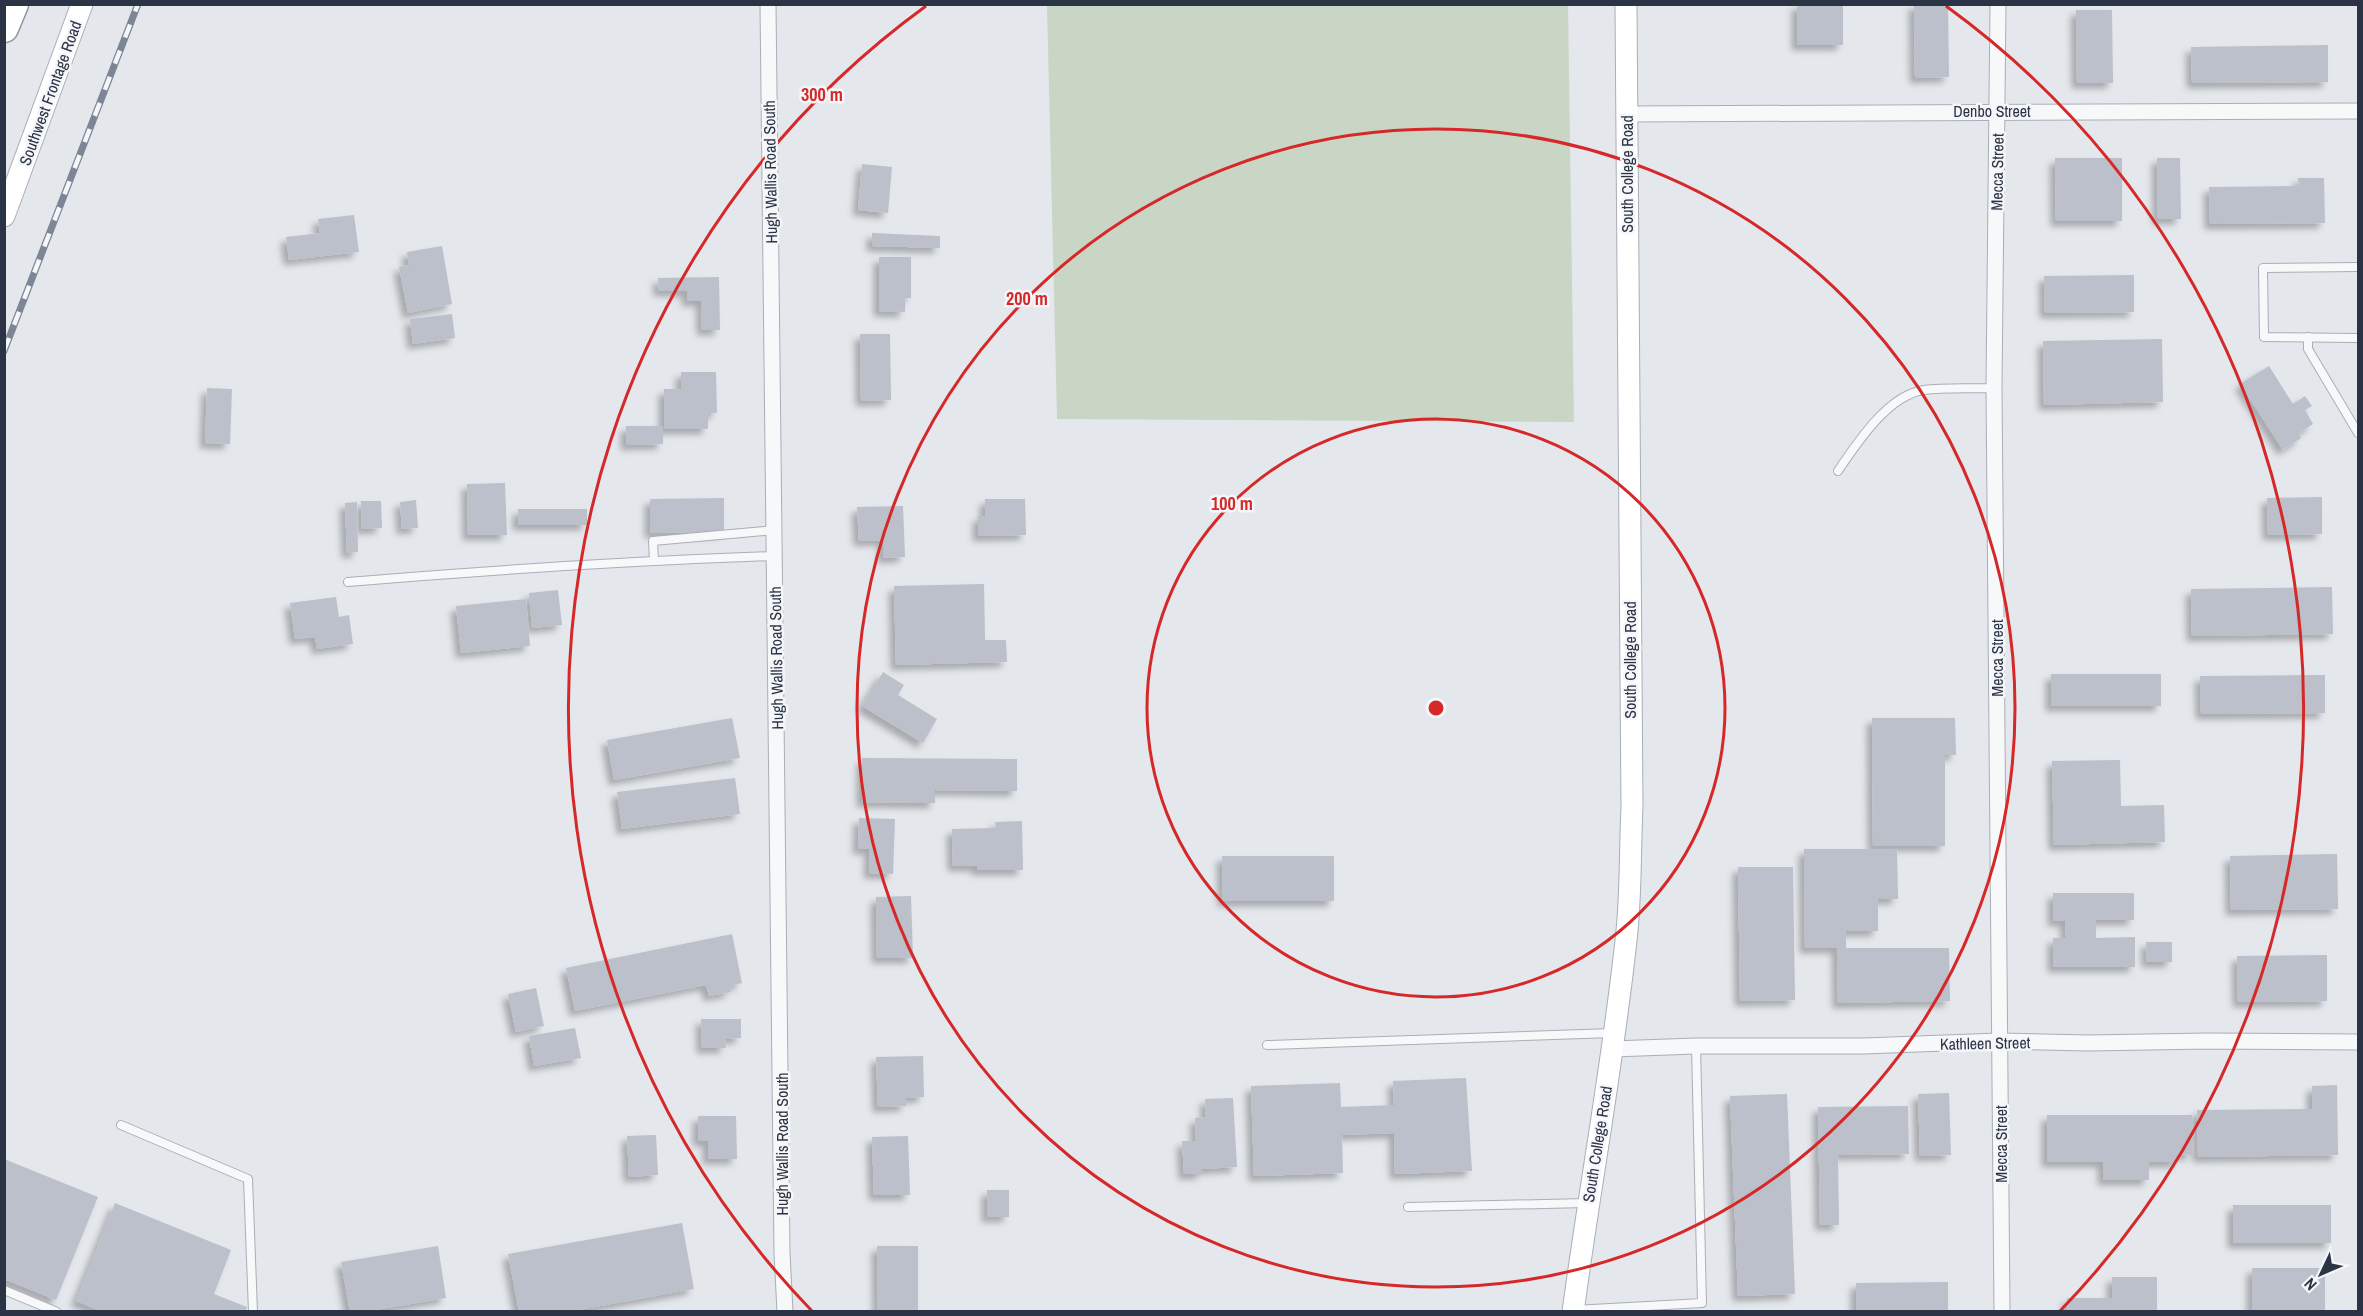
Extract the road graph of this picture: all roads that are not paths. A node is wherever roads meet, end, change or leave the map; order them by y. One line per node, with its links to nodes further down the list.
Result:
1 (14, 4): 6 (highway)
2 (82, 4): 10 (street, Southwest Frontage Road)
3 (768, 4): 17 (street, Hugh Wallis Road South)
4 (1626, 4): 9 (street, South College Road)
5 (1998, 4): 7 (street, Mecca Street)
6 (4, 28)
7 (1998, 111): 8 (street, Denbo Street); 9 (street, Denbo Street); 14 (street, Mecca Street)
8 (2358, 111)
9 (1626, 114): 21 (street, South College Road)
10 (4, 216)
11 (2358, 267): 12 (lane)
12 (2308, 337): 13 (lane); 15 (lane)
13 (2358, 338)
14 (1994, 388): 16 (lane); 22 (street, Mecca Street)
15 (2358, 433)
16 (1838, 471)
17 (775, 530): 18 (street, Hugh Wallis Road South); 19 (lane)
18 (775, 556): 19 (lane); 32 (street, Hugh Wallis Road South)
19 (654, 561): 20 (lane)
20 (348, 582)
21 (1613, 1041): 24 (lane); 25 (street, Kathleen Street); 27 (street, South College Road)
22 (2000, 1041): 23 (street, Kathleen Street); 25 (street, Kathleen Street); 34 (street, Mecca Street)
23 (2358, 1042)
24 (1268, 1045)
25 (1696, 1046): 33 (lane)
26 (121, 1125): 31 (lane)
27 (1588, 1203): 28 (lane); 33 (street, South College Road)
28 (1408, 1207)
29 (4, 1290): 30 (lane)
30 (57, 1311)
31 (253, 1311)
32 (785, 1311)
33 (1573, 1311)
34 (2002, 1311)

